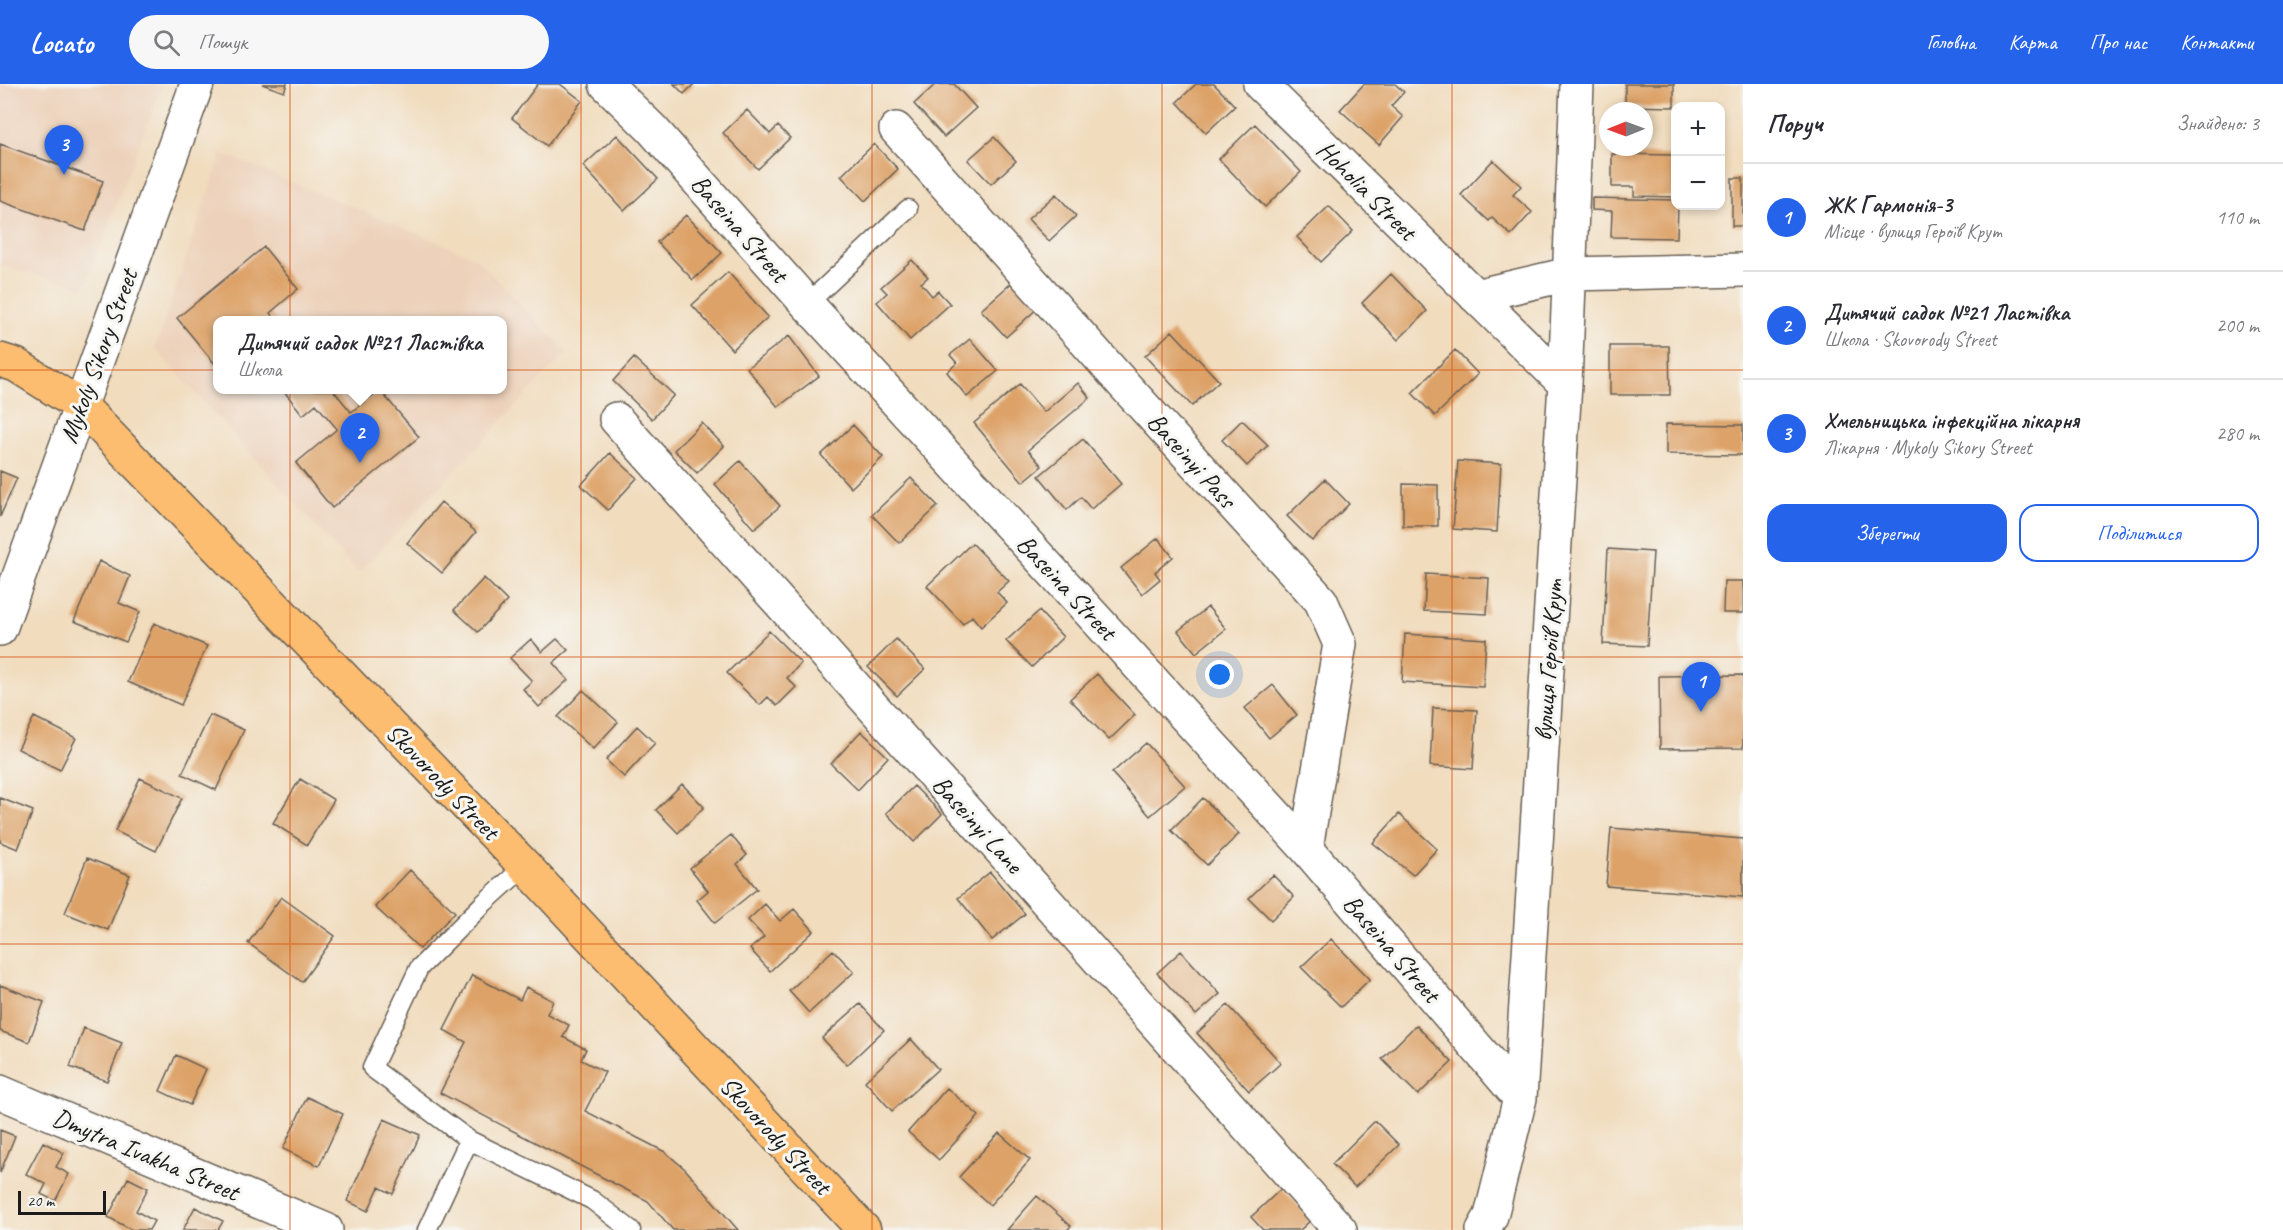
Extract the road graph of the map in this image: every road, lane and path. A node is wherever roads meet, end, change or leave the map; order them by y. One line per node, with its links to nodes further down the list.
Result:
1 (196, 84): 13 (street, Mykoly Sikory Street)
2 (606, 84): 10 (street, Baseina Street)
3 (1260, 84): 9 (street, Hoholia Street)
4 (1577, 84): 8 (street, вулиця Героїв Крут)
5 (896, 129): 16 (street, Baseinyi Pass)
6 (908, 209): 10 (lane)
7 (1743, 270): 8 (street)
8 (1569, 274): 9 (street); 12 (street, вулиця Героїв Крут)
9 (1474, 296): 12 (street, Hoholia Street)
10 (807, 304): 16 (street, Baseina Street)
11 (0, 360): 13 (main road, Skovorody Street)
12 (1565, 384): 19 (street, вулиця Героїв Крут)
13 (81, 406): 15 (street, Mykoly Sikory Street); 17 (main road, Skovorody Street)
14 (616, 419): 25 (street, Baseinyi Lane)
15 (0, 629)
16 (1306, 848): 19 (street, Baseina Street)
17 (525, 866): 20 (lane); 21 (main road, Skovorody Street)
18 (0, 1092): 22 (street, Dmytra Ivakha Street)
19 (1520, 1098): 26 (street, вулиця Героїв Крут)
20 (469, 1140): 23 (lane); 24 (lane)
21 (854, 1226)
22 (326, 1230)
23 (427, 1230)
24 (630, 1230)
25 (1340, 1230)
26 (1483, 1230)

